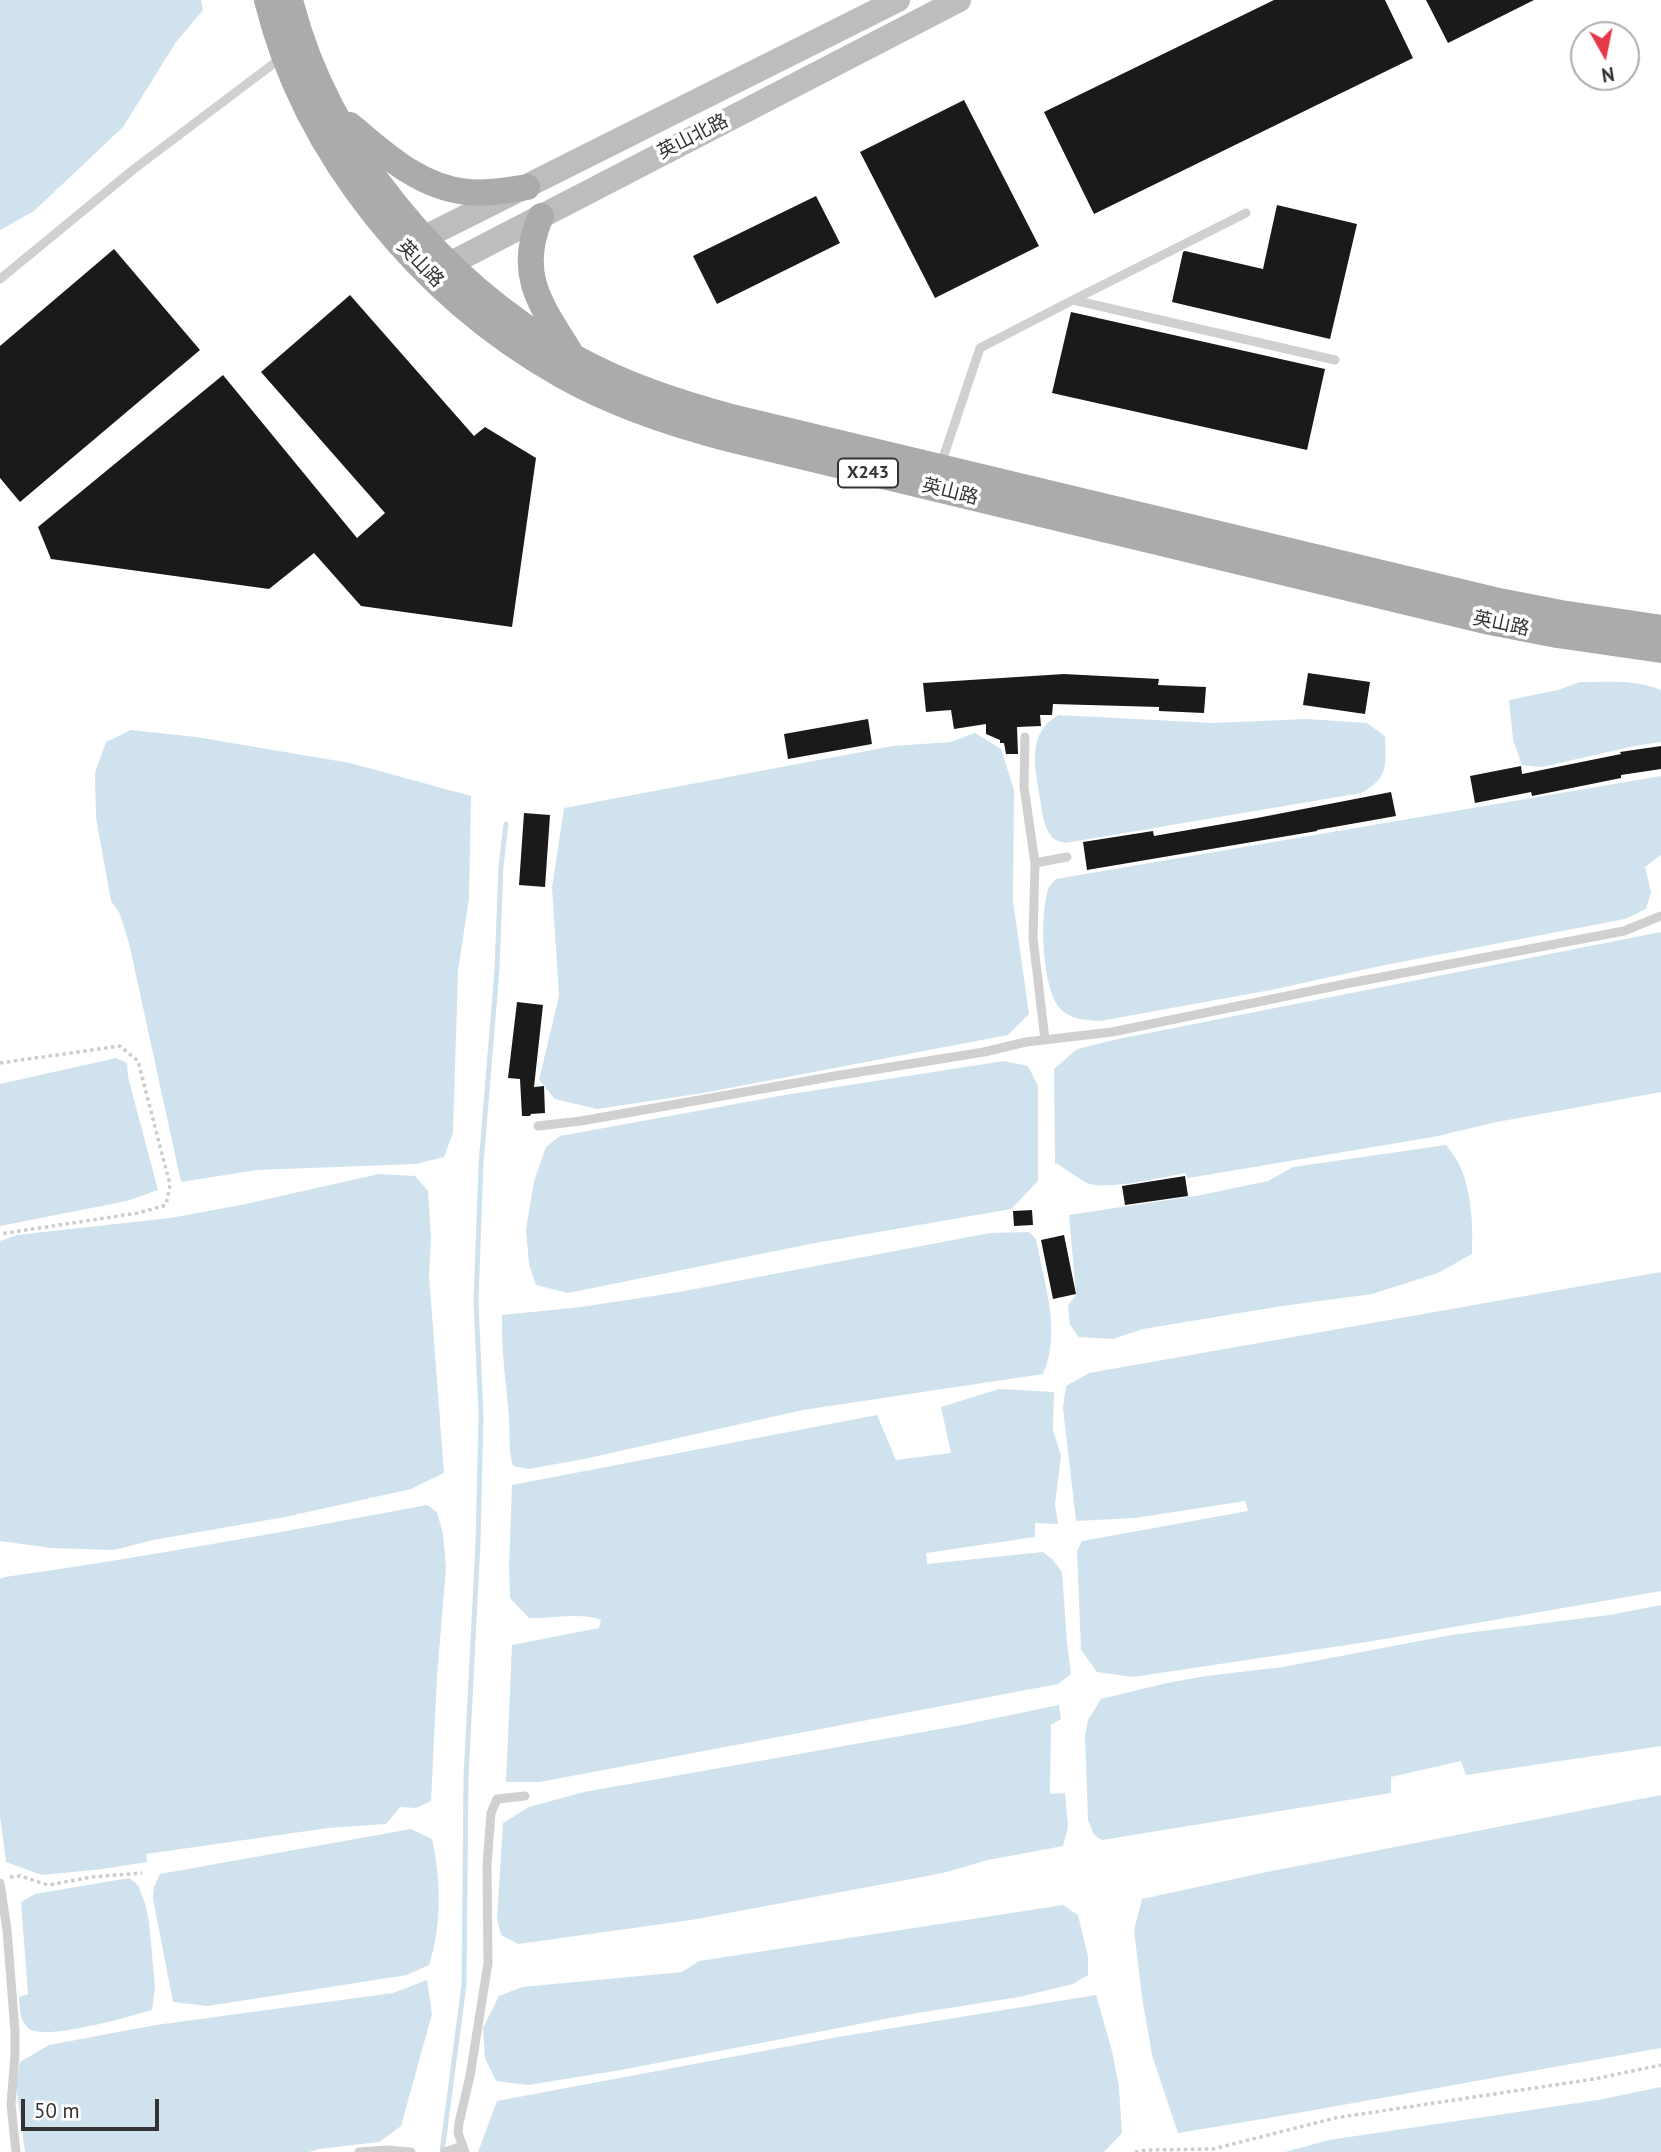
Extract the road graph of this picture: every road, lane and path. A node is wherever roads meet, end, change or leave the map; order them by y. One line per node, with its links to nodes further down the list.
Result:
1 (267, 0): 5 (main road, 英山路 / X243)
2 (290, 0): 6 (main road, 英山路 / X243)
3 (898, 0): 7 (main road, 英山北路)
4 (959, 0): 9 (main road, 英山北路)
5 (285, 55): 10 (main road, 英山路 / X243); 12 (lane)
6 (334, 112): 7 (main road); 10 (main road, 英山路 / X243)
7 (527, 187): 10 (main road, 英山北路)
8 (1246, 213): 13 (lane)
9 (541, 216): 11 (main road, 英山北路); 14 (main road)
10 (413, 243): 11 (main road, 英山路 / X243)
11 (438, 269): 14 (main road, 英山路 / X243); 18 (main road, 英山路 / X243)
12 (0, 279)
13 (1073, 300): 15 (lane); 16 (lane)
14 (573, 356): 16 (main road, 英山路 / X243)
15 (1335, 360)
16 (939, 467): 17 (main road, 英山路 / X243)
17 (1661, 628)
18 (1661, 650)
19 (1025, 737): 21 (lane)
20 (1067, 857): 21 (lane)
21 (1035, 863): 23 (lane)
22 (1661, 916): 23 (lane)
23 (1045, 1040): 25 (lane)
24 (0, 1063): 26 (path)
25 (538, 1126)
26 (0, 1234)
27 (525, 1796): 31 (lane)
28 (142, 1873): 29 (path)
29 (0, 1880): 33 (lane)
30 (1661, 2065): 32 (path)
31 (461, 2149): 36 (lane)
32 (1146, 2151): 37 (path)
33 (16, 2152)
34 (359, 2152): 35 (lane)
35 (411, 2152)
36 (445, 2152)
37 (1135, 2152)

